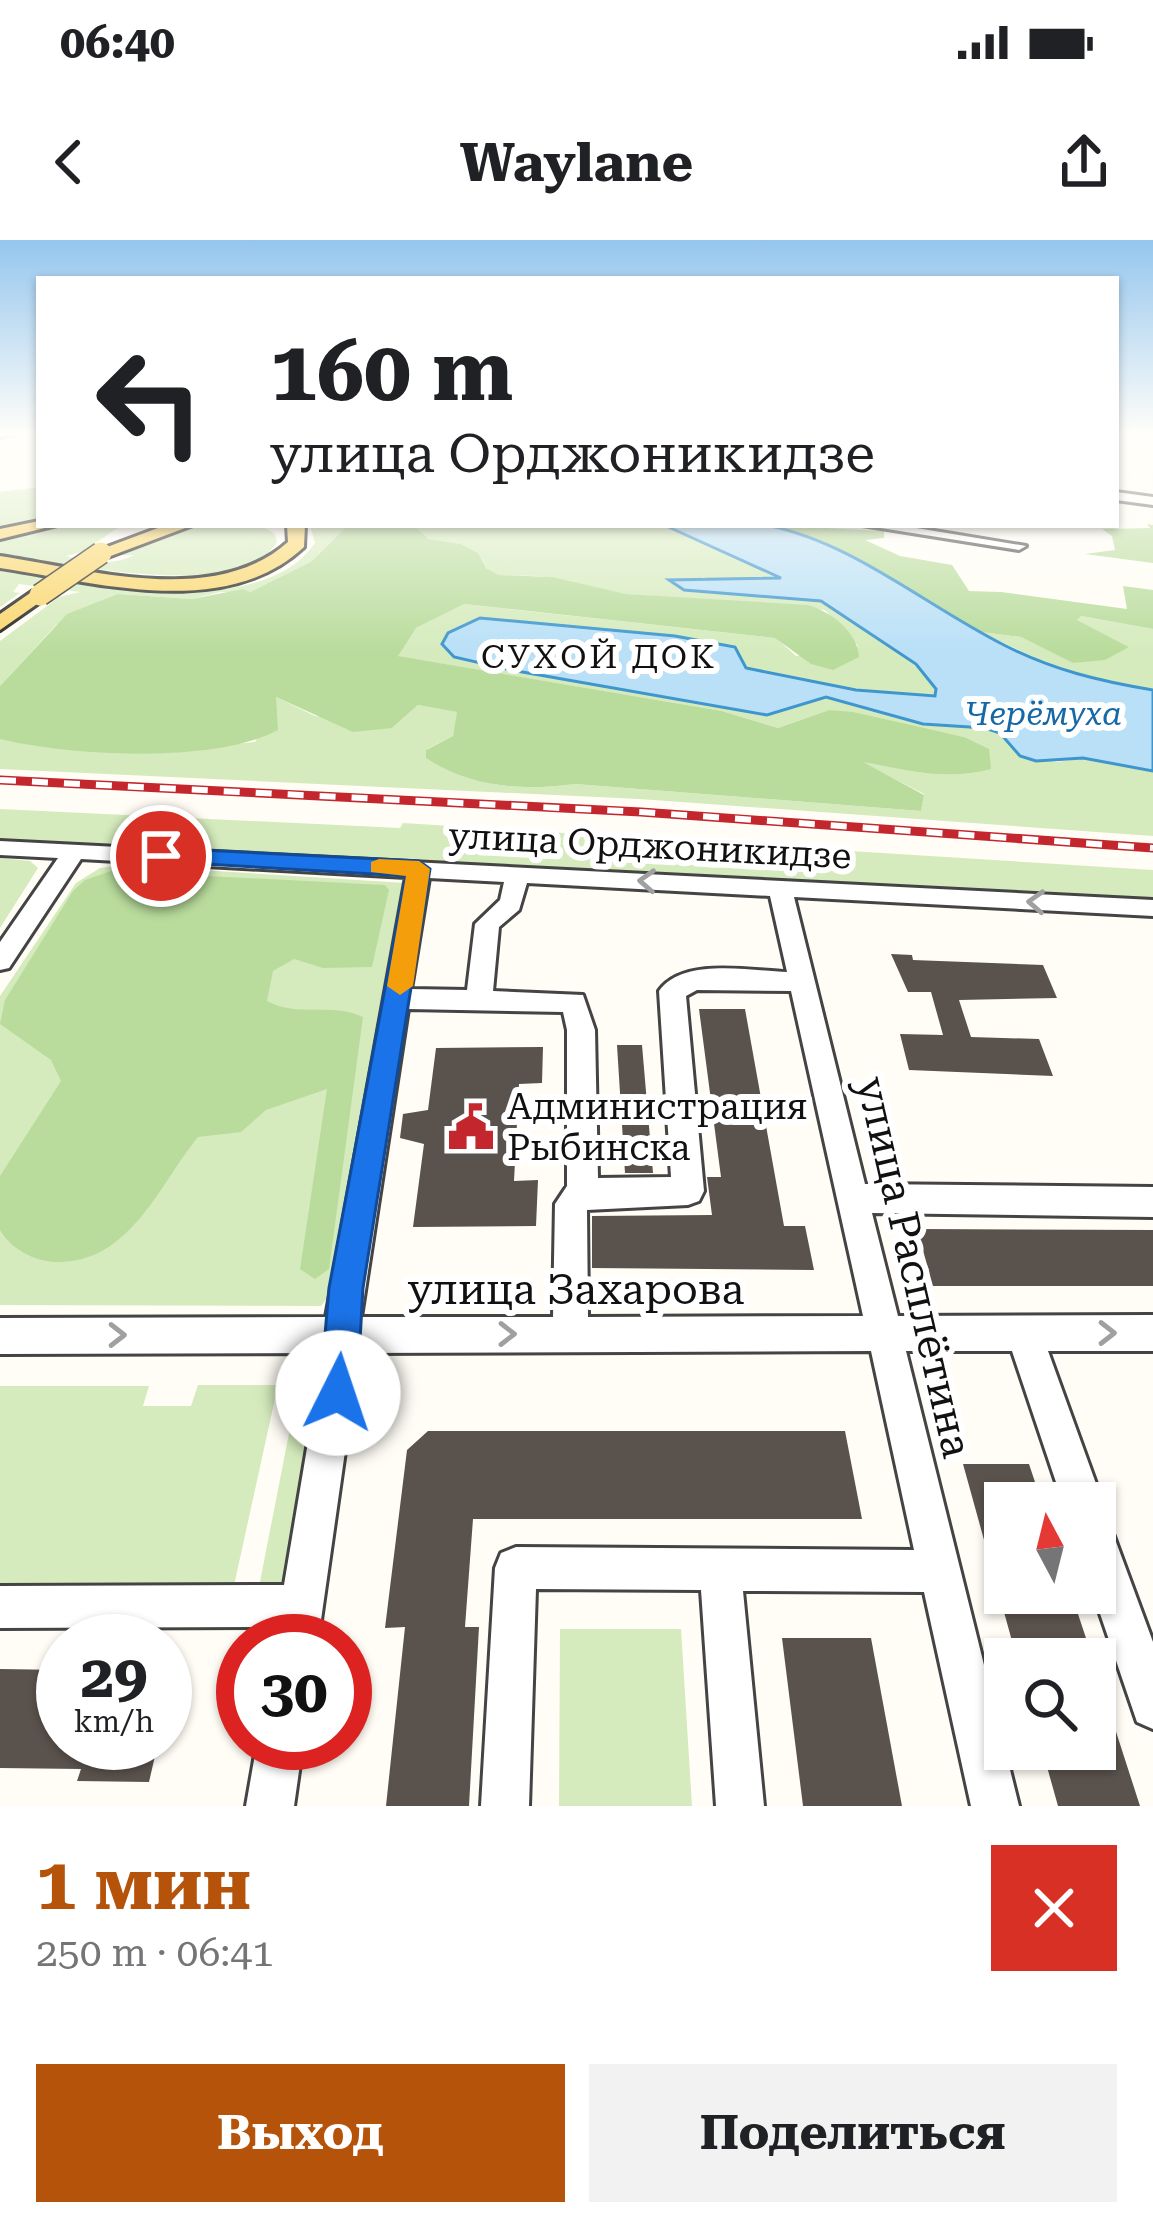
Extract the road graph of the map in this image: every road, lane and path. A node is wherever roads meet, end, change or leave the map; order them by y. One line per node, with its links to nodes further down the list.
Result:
1 (36, 527): 8 (main road)
2 (137, 528): 10 (main road)
3 (175, 528): 10 (main road)
4 (283, 528): 11 (main road)
5 (296, 528): 11 (main road)
6 (890, 528): 9 (street)
7 (1018, 528): 9 (street)
8 (0, 534)
9 (1019, 546): 13 (street)
10 (101, 554): 14 (main road, bridge)
11 (288, 554): 12 (main road)
12 (0, 562)
13 (1022, 565)
14 (0, 624)
15 (0, 848): 16 (street, улица Орджоникидзе)
16 (75, 851): 17 (street, улица Орджоникидзе); 21 (street)
17 (419, 869): 18 (street, улица Орджоникидзе); 23 (street)
18 (517, 874): 19 (street, улица Орджоникидзе, one-way to 18); 24 (street)
19 (780, 888): 20 (street, улица Орджоникидзе, one-way to 19); 22 (street, улица Расплётина)
20 (1153, 908)
21 (0, 962)
22 (802, 982): 25 (street); 26 (street, улица Расплётина)
23 (398, 998): 24 (street); 32 (street)
24 (479, 999): 25 (street)
25 (583, 1192): 28 (street)
26 (853, 1198): 27 (street); 29 (street, улица Расплётина)
27 (1153, 1202)
28 (570, 1334): 29 (street, улица Захарова); 32 (street, улица Захарова, one-way to 28)
29 (884, 1334): 30 (street, улица Захарова); 36 (street, улица Расплётина)
30 (1024, 1334): 31 (street, улица Захарова, one-way to 31); 34 (street)
31 (1153, 1334)
32 (342, 1335): 33 (street, улица Захарова, one-way to 32); 39 (street)
33 (0, 1336)
34 (1076, 1482)
35 (720, 1570): 36 (street); 44 (street); 45 (street)
36 (941, 1571): 46 (street, улица Расплётина)
37 (1116, 1598): 41 (street)
38 (0, 1606): 40 (street)
39 (301, 1614)
40 (216, 1619)
41 (1153, 1706)
42 (276, 1770): 43 (street)
43 (270, 1806)
44 (505, 1806)
45 (740, 1806)
46 (994, 1806)

